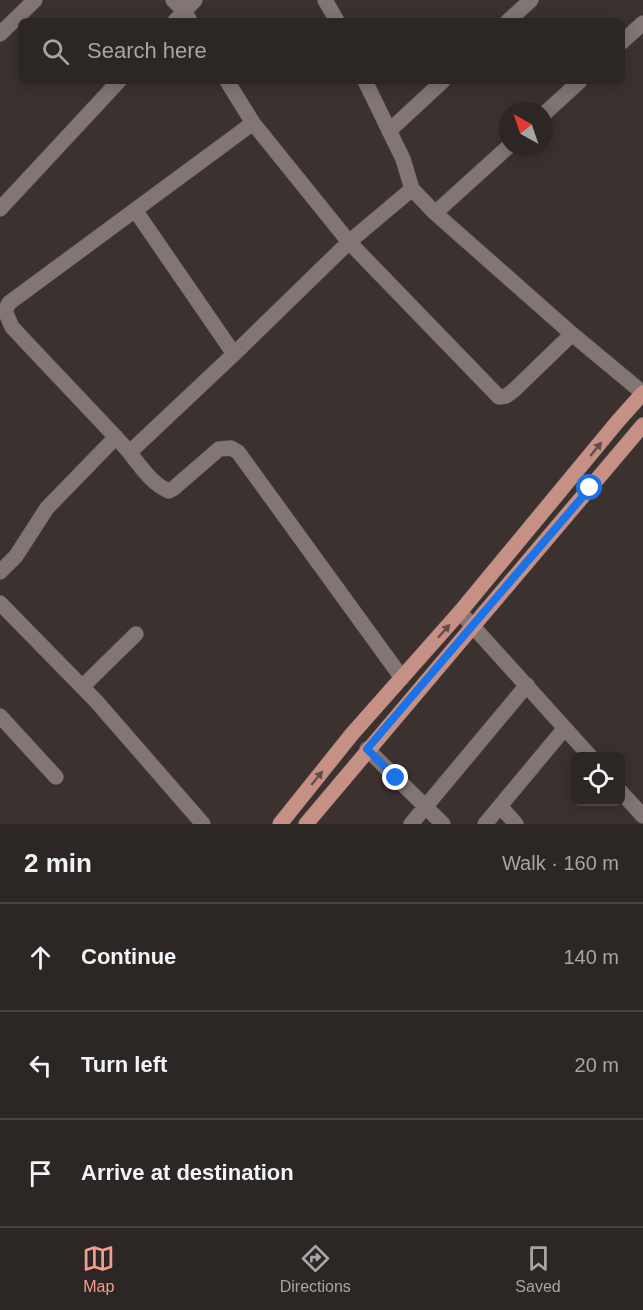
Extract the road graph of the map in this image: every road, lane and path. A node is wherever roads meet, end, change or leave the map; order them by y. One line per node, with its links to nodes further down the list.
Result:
1 (35, 0): 9 (street)
2 (172, 0): 5 (street)
3 (325, 0): 6 (street)
4 (531, 0): 7 (street)
5 (186, 13)
6 (335, 18)
7 (511, 18)
8 (643, 23): 10 (street)
9 (0, 34)
10 (625, 39)
11 (116, 84): 21 (street)
12 (229, 84): 17 (street)
13 (366, 84): 18 (street)
14 (440, 84): 18 (street)
15 (577, 84): 16 (street)
16 (553, 106)
17 (253, 123): 22 (street); 24 (street)
18 (389, 131): 20 (street)
19 (499, 155): 23 (street)
20 (412, 189): 23 (street); 24 (street)
21 (0, 209)
22 (135, 210): 26 (street); 29 (street)
23 (435, 213): 25 (street)
24 (349, 242): 25 (street); 26 (street)
25 (572, 334): 27 (street)
26 (234, 354): 30 (street)
27 (643, 393): 33 (main road, one-way to 27)
28 (643, 425): 34 (main road)
29 (116, 437): 30 (street); 31 (street)
30 (130, 452): 36 (street)
31 (0, 572)
32 (0, 603): 38 (street)
33 (460, 612): 34 (street); 36 (main road, one-way to 33)
34 (472, 626): 37 (street); 41 (main road)
35 (136, 634): 38 (street)
36 (402, 678): 49 (main road, one-way to 36)
37 (527, 685): 40 (street); 46 (street)
38 (82, 687): 48 (street)
39 (0, 716): 43 (street)
40 (565, 728): 42 (street); 45 (street)
41 (367, 749): 46 (street); 50 (main road)
42 (586, 752)
43 (56, 777)
44 (625, 796): 47 (street)
45 (500, 806): 53 (street); 54 (street)
46 (425, 807): 51 (street); 52 (street)
47 (643, 816)
48 (203, 824)
49 (280, 824)
50 (306, 824)
51 (411, 824)
52 (443, 824)
53 (485, 824)
54 (516, 824)

